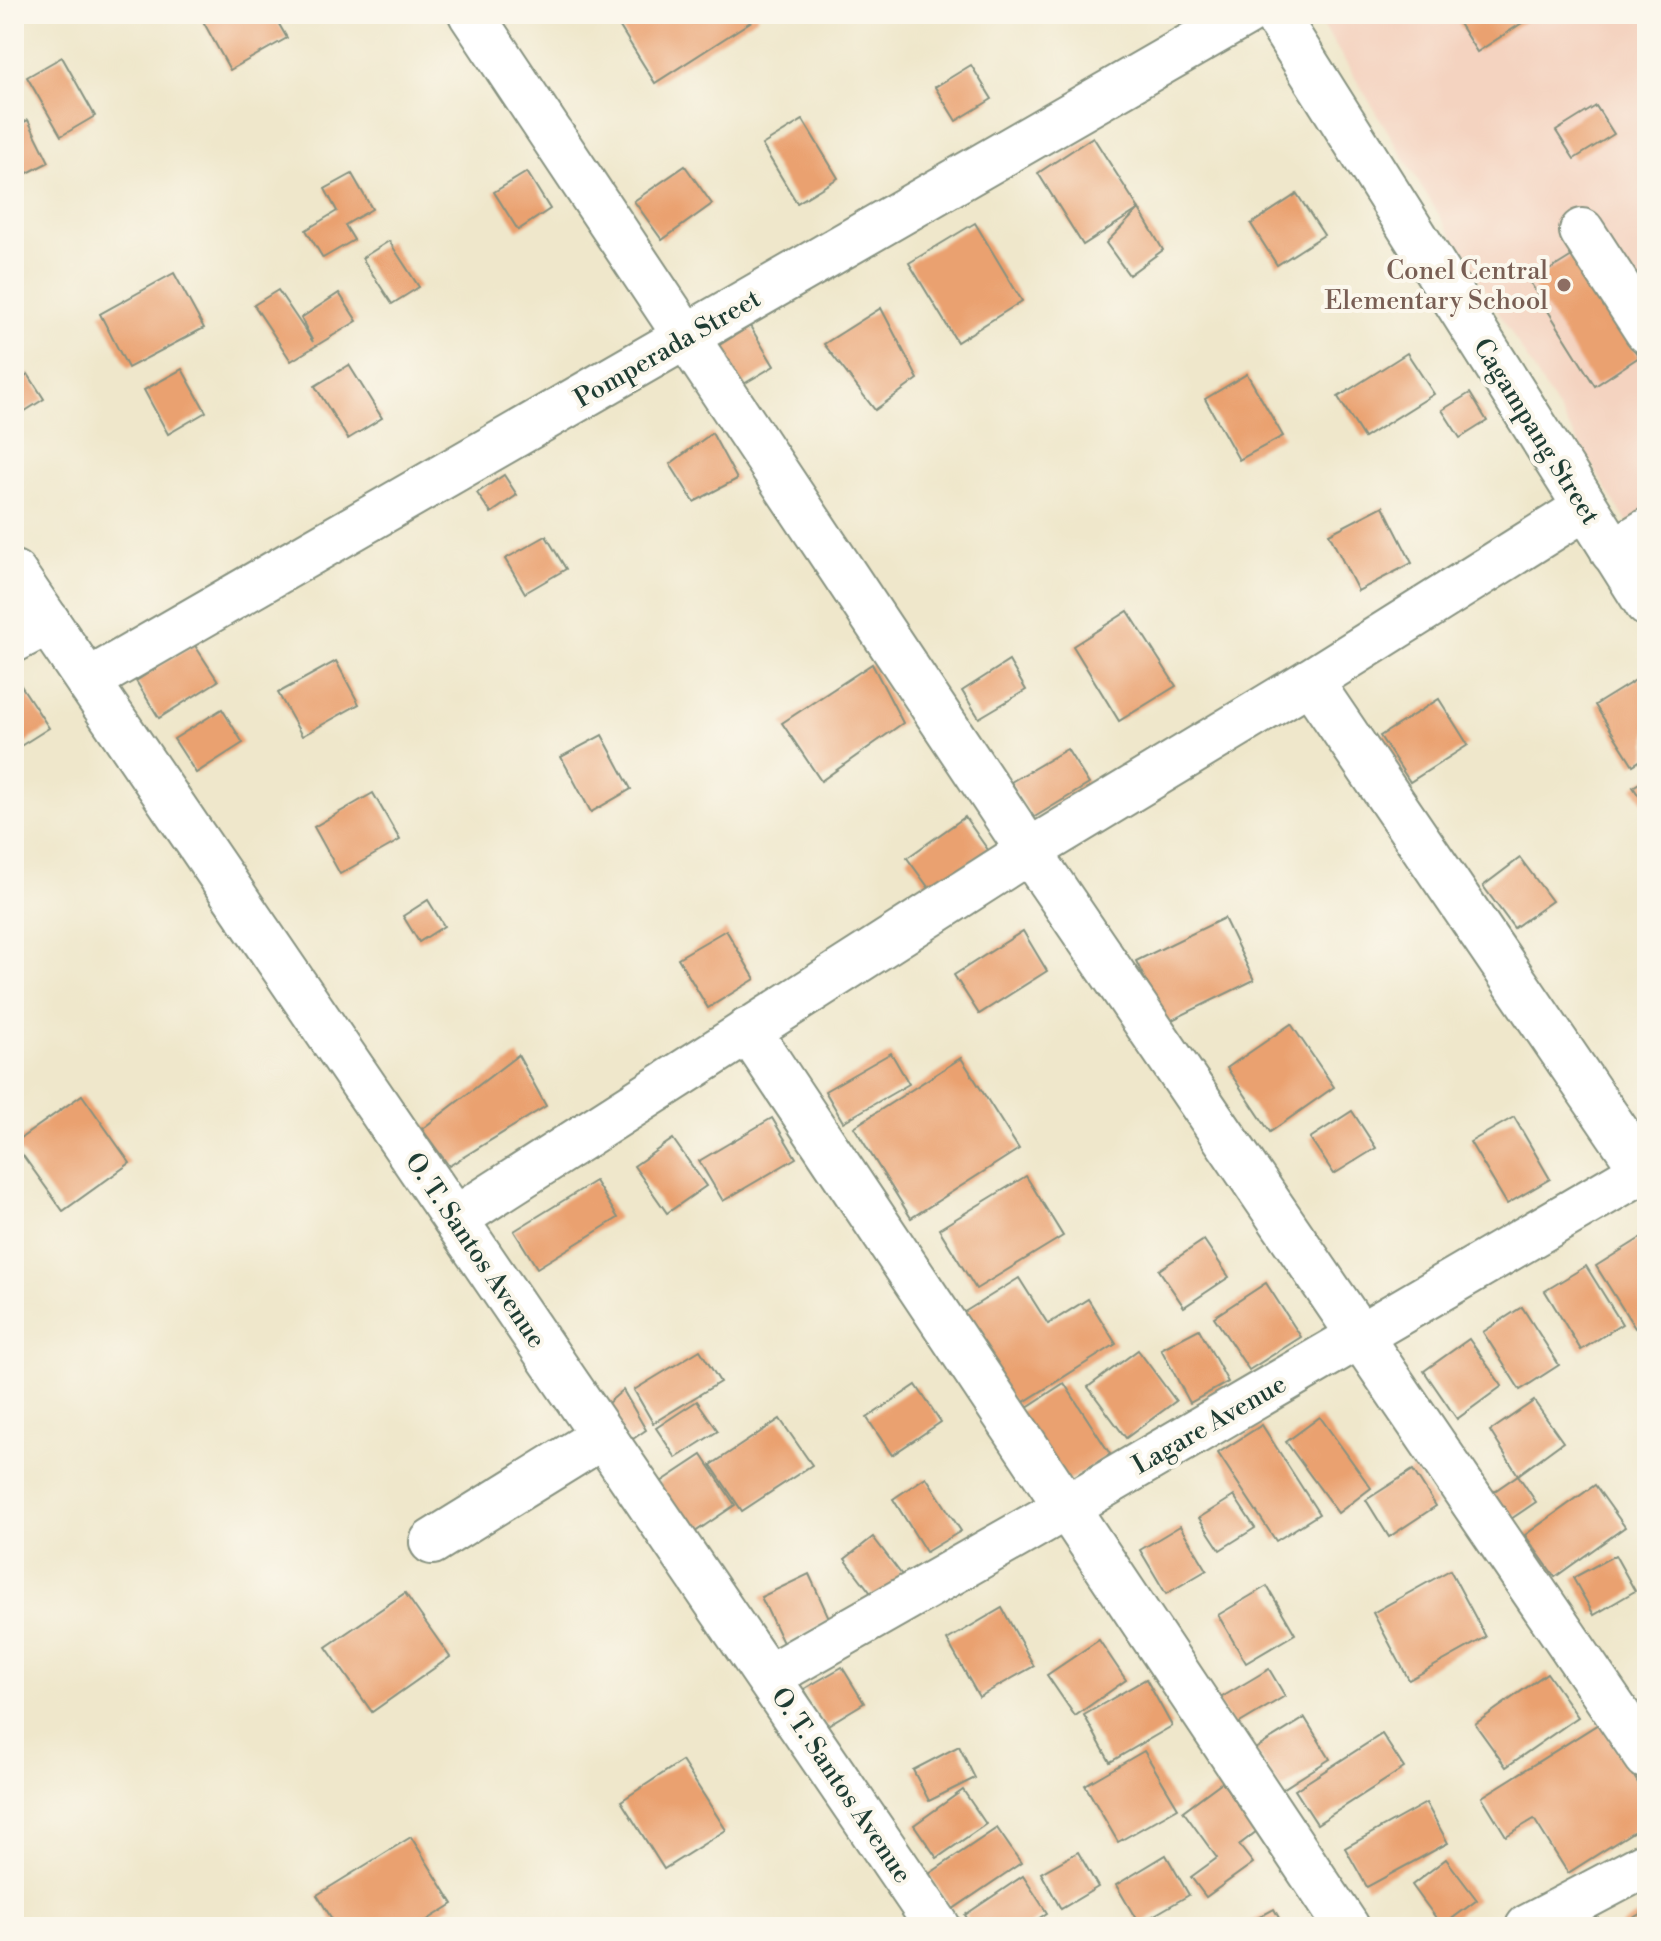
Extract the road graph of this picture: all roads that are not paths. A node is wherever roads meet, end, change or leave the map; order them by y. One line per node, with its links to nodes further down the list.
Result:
1 (471, 14): 6 (street)
2 (1246, 14): 6 (street, Pomperada Street)
3 (1275, 14): 7 (street, Cagampang Street)
4 (1582, 231): 5 (street)
5 (1647, 331)
6 (686, 337): 12 (street, Pomperada Street); 14 (street)
7 (1585, 508): 8 (street, Cagampang Street); 13 (street)
8 (1630, 542): 10 (street, Cagampang Street)
9 (14, 573): 11 (street, O. T. Santos Avenue)
10 (1647, 604)
11 (31, 631): 12 (street, O. T. Santos Avenue)
12 (88, 681): 17 (street, O. T. Santos Avenue)
13 (1310, 681): 14 (street); 16 (street)
14 (1029, 851): 15 (street); 18 (street)
15 (748, 1030): 17 (street); 20 (street)
16 (1646, 1172): 18 (street, Lagare Avenue)
17 (455, 1219): 19 (street, O. T. Santos Avenue)
18 (1360, 1336): 20 (street, Lagare Avenue); 23 (street)
19 (603, 1436): 21 (street); 22 (street, O. T. Santos Avenue)
20 (1067, 1507): 22 (street, Lagare Avenue); 26 (street)
21 (432, 1542)
22 (768, 1677): 25 (street, O. T. Santos Avenue)
23 (1647, 1757)
24 (1647, 1864): 27 (street)
25 (938, 1927)
26 (1347, 1927)
27 (1528, 1927)

